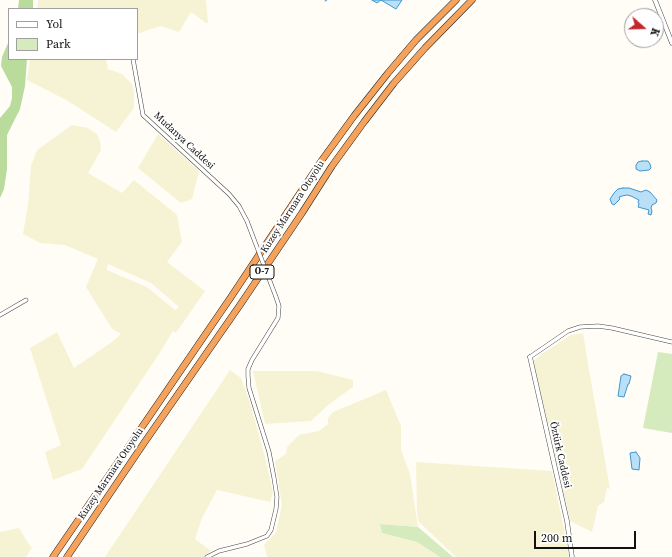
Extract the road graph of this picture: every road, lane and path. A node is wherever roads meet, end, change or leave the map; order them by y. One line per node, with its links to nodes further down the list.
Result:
1 (456, 0): 10 (highway, Kuzey Marmara Otoyolu / O-7)
2 (472, 0): 11 (highway, Kuzey Marmara Otoyolu / O-7)
3 (655, 0): 4 (street)
4 (672, 43)
5 (134, 60): 12 (street, Mudanya Caddesi, bridge)
6 (26, 300): 7 (street)
7 (0, 315)
8 (672, 342): 9 (street)
9 (530, 357): 13 (street, Öztürk Caddesi)
10 (52, 557)
11 (66, 557)
12 (207, 557)
13 (572, 557)

